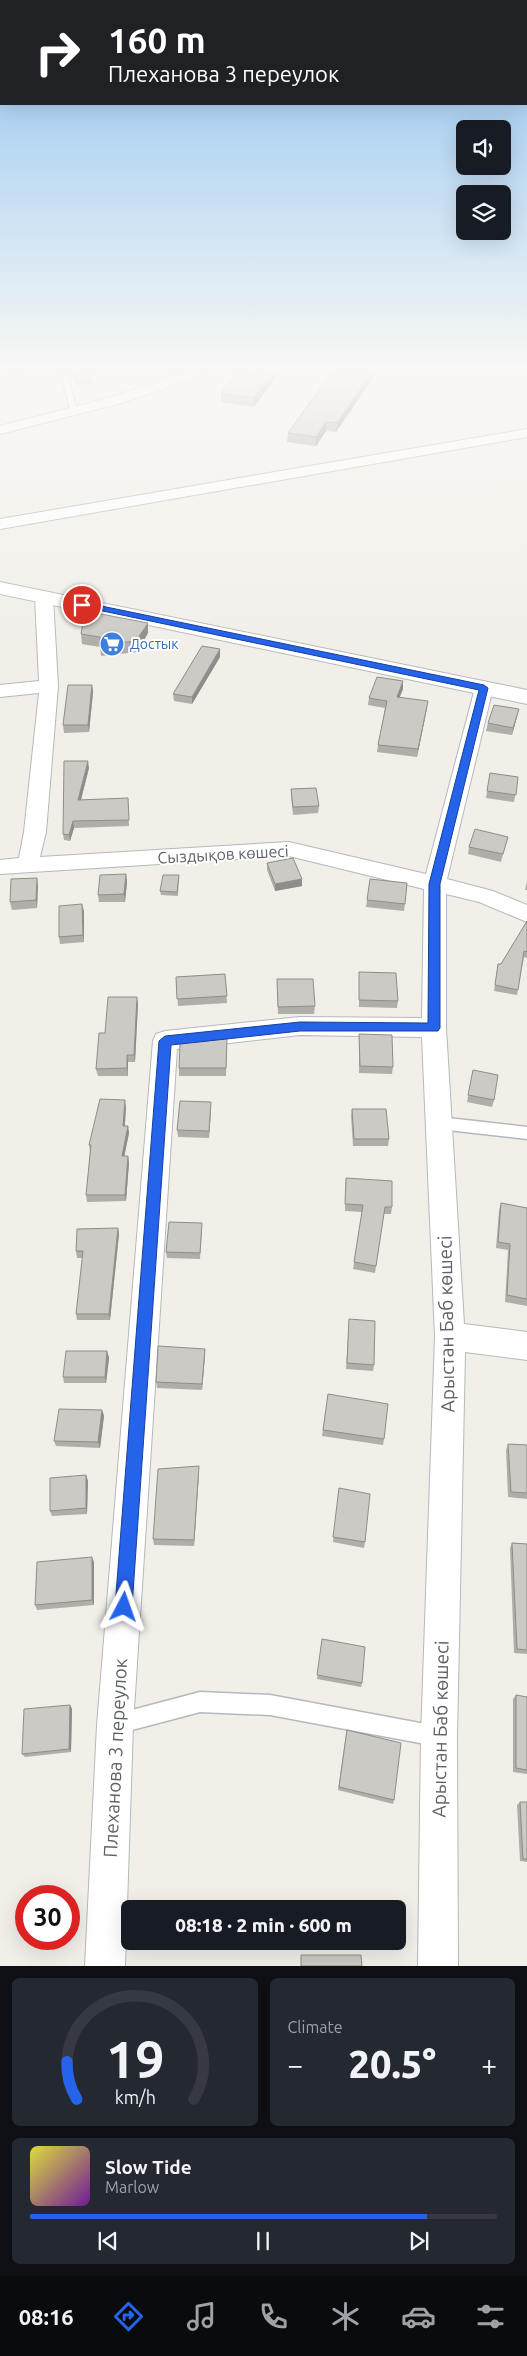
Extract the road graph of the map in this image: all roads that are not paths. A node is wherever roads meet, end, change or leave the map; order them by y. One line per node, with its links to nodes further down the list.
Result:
1 (349, 464): 2 (street)
2 (0, 524)
3 (0, 588): 4 (street)
4 (44, 597): 5 (street); 6 (street)
5 (49, 686): 7 (street); 9 (street)
6 (484, 688): 8 (street); 11 (street, Арыстан Баб көшесі)
7 (0, 691)
8 (527, 697)
9 (28, 865): 10 (street, Сыздықов көшесі); 11 (street, Сыздықов көшесі)
10 (0, 867)
11 (435, 884): 12 (street, Сыздықов көшесі); 13 (street, Арыстан Баб көшесі)
12 (527, 914)
13 (434, 1028): 14 (street, Арыстан Баб көшесі); 18 (street, Плеханова 3 переулок)
14 (439, 1123): 15 (lane); 16 (street, Арыстан Баб көшесі)
15 (527, 1133)
16 (450, 1336): 17 (street); 19 (street, Арыстан Баб көшесі)
17 (527, 1346)
18 (115, 1725): 19 (lane); 20 (street, Плеханова 3 переулок)
19 (439, 1736): 21 (street, Арыстан Баб көшесі)
20 (105, 1966)
21 (438, 1966)

